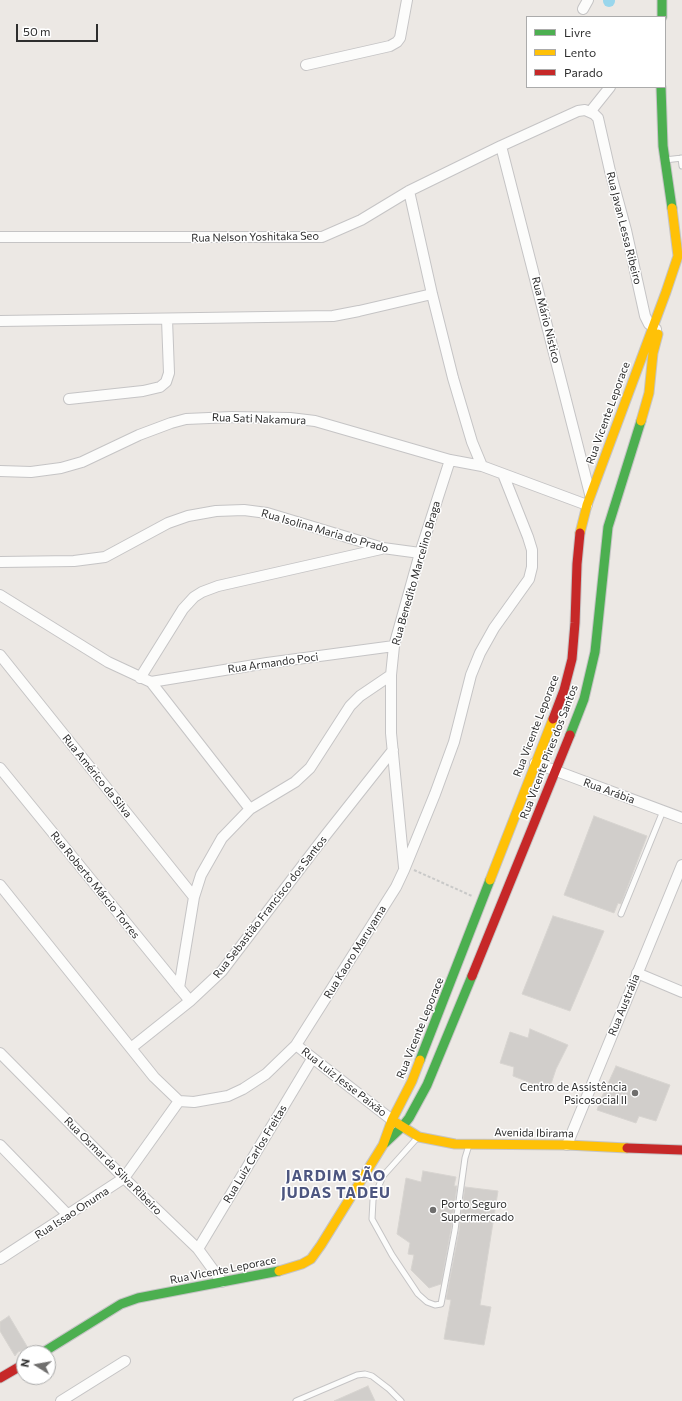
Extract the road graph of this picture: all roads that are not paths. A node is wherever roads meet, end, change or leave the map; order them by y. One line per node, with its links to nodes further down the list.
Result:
1 (407, 0): 4 (street)
2 (662, 0): 3 (main road)
3 (662, 16)
4 (306, 65)
5 (609, 88): 7 (street)
6 (661, 88): 10 (main road)
7 (594, 115): 8 (street, Rua Nelson Yoshitaka Seo); 22 (street, Rua Javan Lessa Ribeiro)
8 (501, 146): 13 (street, Rua Nelson Yoshitaka Seo); 30 (street, Rua Mário Nistico)
9 (681, 158): 10 (lane); 11 (lane)
10 (665, 160): 12 (main road)
11 (682, 166)
12 (668, 185): 14 (main road); 15 (main road)
13 (409, 191): 16 (street, Rua Nelson Yoshitaka Seo); 18 (street)
14 (682, 216)
15 (679, 234): 17 (main road)
16 (0, 237)
17 (680, 256): 22 (main road, Rua Vicente Leporace)
18 (432, 294): 20 (street); 27 (street)
19 (675, 294): 22 (main road, Rua Vicente Pires dos Santos)
20 (167, 319): 21 (street); 25 (street)
21 (0, 321)
22 (656, 328): 23 (main road, Rua Vicente Leporace); 24 (main road, Rua Vicente Pires dos Santos)
23 (630, 385): 24 (main road); 30 (main road, Rua Vicente Leporace)
24 (649, 393): 46 (main road, Rua Vicente Pires dos Santos)
25 (69, 399)
26 (450, 460): 27 (street, Rua Sati Nakamura); 28 (street, Rua Sati Nakamura); 34 (street, Rua Benedito Marcelino Braga)
27 (482, 466): 29 (street, Rua Sati Nakamura)
28 (0, 471)
29 (503, 474): 31 (street, Rua Sati Nakamura); 51 (street, Rua Kaoro Maruyama)
30 (590, 494): 31 (main road, Rua Vicente Leporace)
31 (587, 504): 44 (main road, Rua Vicente Leporace)
32 (344, 536): 33 (street, Rua Isolina Maria do Prado); 35 (street); 36 (street, Rua Isolina Maria do Prado)
33 (383, 548): 34 (street, Rua Isolina Maria do Prado); 35 (street)
34 (420, 553): 38 (street, Rua Benedito Marcelino Braga)
35 (347, 556): 41 (street)
36 (0, 562)
37 (0, 595): 41 (street, Rua Armando Poci)
38 (394, 646): 40 (street, Rua Benedito Marcelino Braga); 42 (street, Rua Armando Poci)
39 (0, 655): 53 (street, Rua Américo da Silva)
40 (391, 675): 43 (street, Rua Benedito Marcelino Braga); 47 (street)
41 (140, 678): 42 (street, Rua Armando Poci)
42 (152, 682): 47 (street)
43 (393, 750): 51 (street, Rua Benedito Marcelino Braga); 58 (street, Rua Sebastião Francisco dos Santos)
44 (535, 764): 46 (street, Rua Arábia); 64 (main road, Rua Vicente Leporace)
45 (0, 768): 56 (street, Rua Roberto Márcio Torres)
46 (556, 772): 48 (street, Rua Arábia); 65 (main road, Rua Vicente Pires dos Santos)
47 (250, 809): 53 (street)
48 (663, 811): 49 (street, Rua Arábia); 54 (lane)
49 (682, 818)
50 (682, 865): 55 (street, Rua Austrália)
51 (405, 868): 59 (street, Rua Kaoro Maruyama)
52 (0, 885): 60 (street)
53 (194, 898): 56 (street)
54 (620, 914)
55 (637, 973): 57 (street); 70 (street, Rua Austrália)
56 (179, 988): 58 (street, Rua Roberto Márcio Torres)
57 (682, 992)
58 (190, 1001): 60 (street, Rua Sebastião Francisco dos Santos)
59 (296, 1045): 62 (street, Rua Luiz Jesse Paixão); 63 (street, Rua Kaoro Maruyama)
60 (131, 1048): 63 (street)
61 (0, 1053): 72 (street, Rua Osmar da Silva Ribeiro)
62 (312, 1059): 64 (street, Rua Luiz Jesse Paixão); 74 (street, Rua Luiz Carlos Freitas)
63 (179, 1101): 72 (street, Rua Issao Onuma)
64 (392, 1120): 65 (main road, Avenida Ibirama); 69 (main road, Rua Vicente Leporace)
65 (402, 1127): 66 (main road, Avenida Ibirama); 69 (main road, Rua Vicente Leporace)
66 (419, 1137): 67 (main road, Avenida Ibirama); 67 (lane)
67 (470, 1144): 70 (main road, Avenida Ibirama)
68 (0, 1145): 73 (street)
69 (383, 1145): 76 (main road, Rua Vicente Leporace)
70 (567, 1145): 71 (main road, Avenida Ibirama)
71 (682, 1150)
72 (124, 1178): 73 (street, Rua Issao Onuma); 74 (street, Rua Osmar da Silva Ribeiro)
73 (68, 1215): 75 (street, Rua Issao Onuma)
74 (198, 1249): 76 (street, Rua Osmar da Silva Ribeiro)
75 (0, 1259)
76 (222, 1282): 77 (main road, Rua Vicente Leporace)
77 (55, 1345)
78 (125, 1360): 81 (street)
79 (16, 1369): 80 (main road)
80 (0, 1378)
81 (61, 1401)
82 (296, 1401): 83 (lane)
83 (401, 1401)

